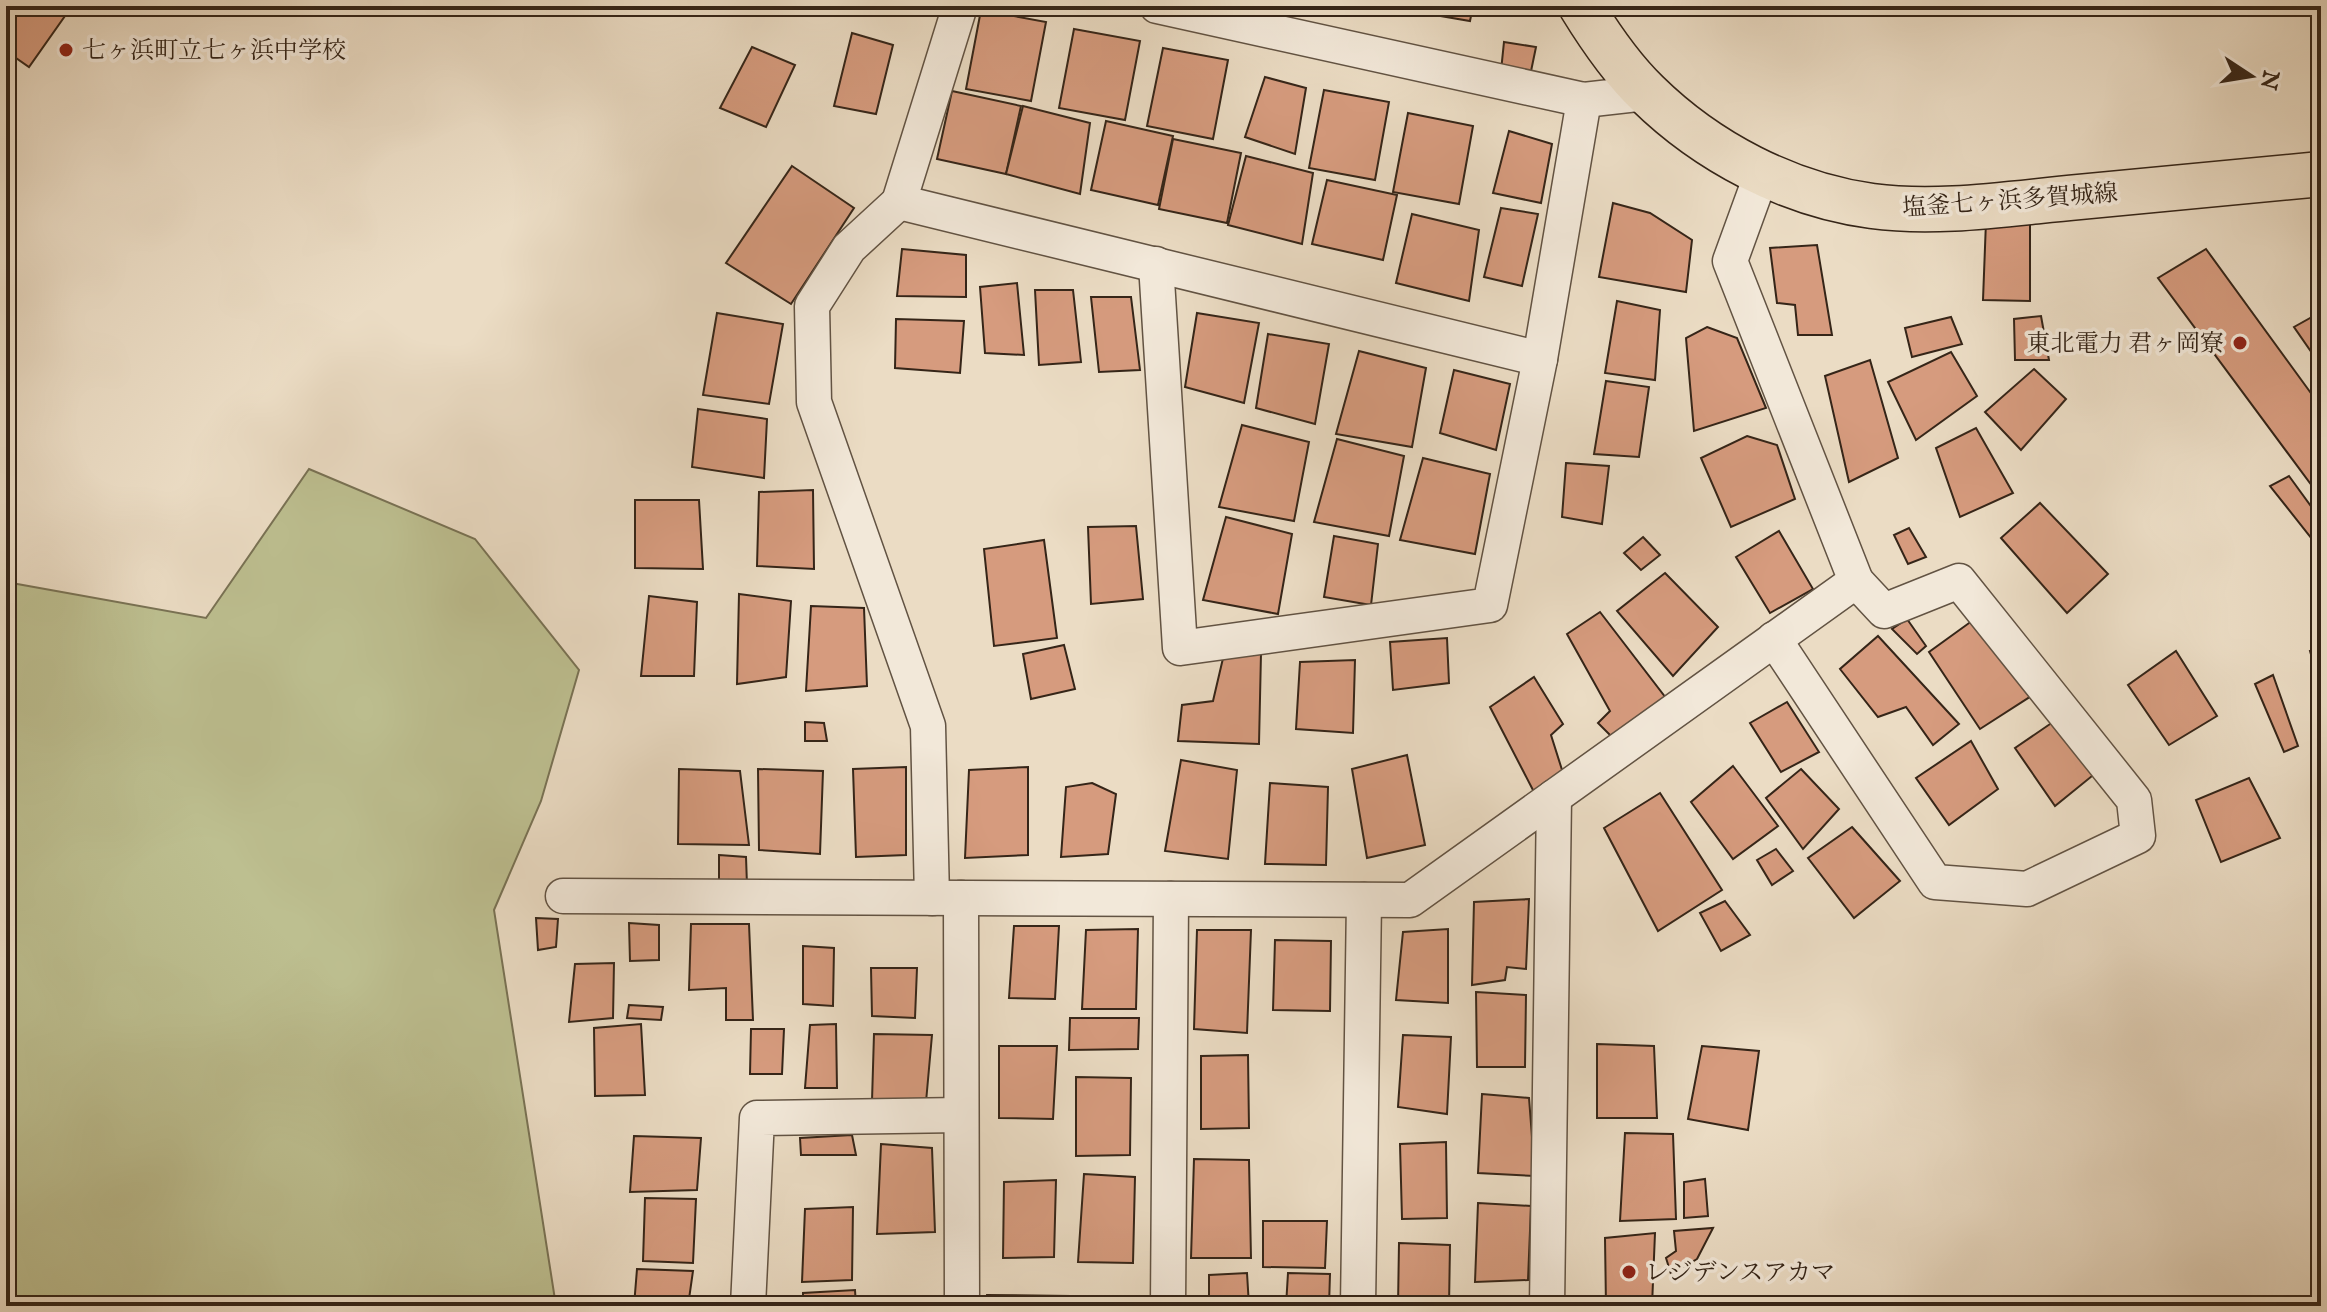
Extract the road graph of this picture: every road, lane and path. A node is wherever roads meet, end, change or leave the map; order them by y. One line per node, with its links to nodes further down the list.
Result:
1 (960, 6): 8 (street)
2 (1157, 6): 5 (street)
3 (1581, 6): 4 (main road, 塩釜七ヶ浜多賀城線)
4 (1646, 93): 5 (street); 6 (main road, 塩釜七ヶ浜多賀城線)
5 (1584, 100): 10 (street)
6 (1762, 173): 7 (main road, 塩釜七ヶ浜多賀城線); 11 (street)
7 (2321, 174)
8 (899, 202): 9 (street); 15 (street)
9 (1156, 264): 10 (street); 10 (street)
10 (1540, 359)
11 (1856, 581): 12 (street); 12 (street)
12 (1774, 639): 13 (street)
13 (1554, 797): 17 (street); 23 (street)
14 (563, 896): 15 (street)
15 (947, 898): 16 (street); 18 (street)
16 (1171, 899): 17 (street); 21 (street)
17 (1364, 900): 22 (street)
18 (961, 1115): 19 (street); 20 (street)
19 (748, 1306)
20 (962, 1306)
21 (1168, 1306)
22 (1358, 1306)
23 (1547, 1306)

